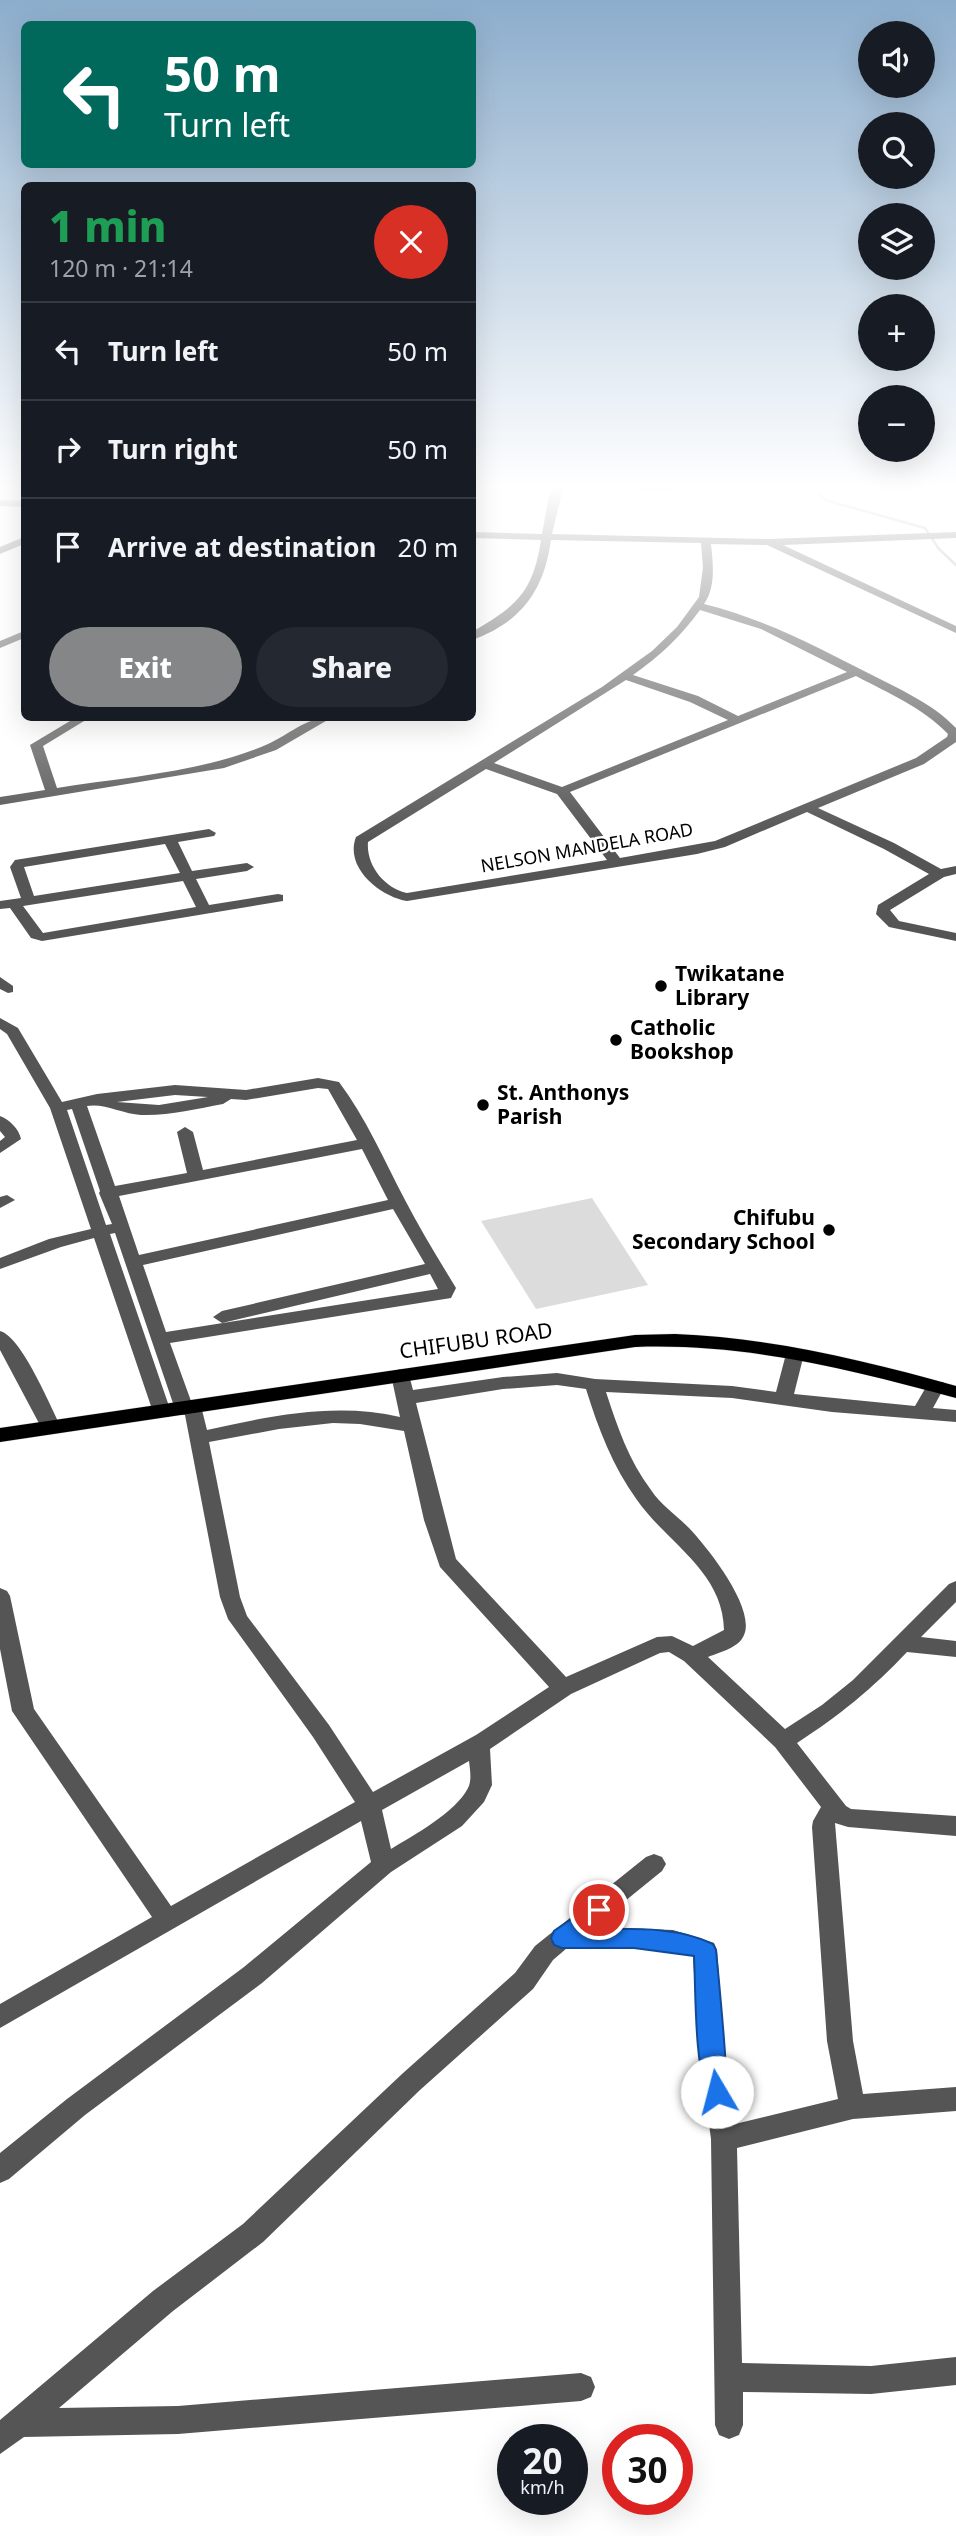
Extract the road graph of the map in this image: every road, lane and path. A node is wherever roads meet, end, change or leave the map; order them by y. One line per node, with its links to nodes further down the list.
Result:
1 (525, 602): 7 (street)
2 (700, 602): 4 (street, NELSON MANDELA ROAD)
3 (897, 602): 5 (street)
4 (699, 606): 9 (street, NELSON MANDELA ROAD); 10 (street, NELSON MANDELA ROAD)
5 (956, 630)
6 (21, 635): 8 (street)
7 (476, 635)
8 (0, 645)
9 (857, 672): 11 (street); 18 (street, NELSON MANDELA ROAD)
10 (626, 676): 11 (street); 14 (street, NELSON MANDELA ROAD)
11 (738, 720): 15 (street)
12 (78, 721): 16 (street)
13 (320, 721): 16 (street)
14 (482, 763): 15 (street); 21 (street, NELSON MANDELA ROAD)
15 (562, 791): 21 (street)
16 (52, 793): 17 (street)
17 (0, 801)
18 (808, 808): 21 (street, NELSON MANDELA ROAD); 25 (street)
19 (209, 833): 20 (street)
20 (170, 840): 24 (street); 27 (street)
21 (617, 864)
22 (247, 867): 24 (street)
23 (956, 870): 25 (street)
24 (187, 874): 27 (street); 29 (street)
25 (939, 874): 30 (street)
26 (278, 898): 29 (street)
27 (22, 901): 28 (street); 29 (street)
28 (0, 905)
29 (205, 911)
30 (956, 937)
31 (0, 1023): 33 (street)
32 (78, 1102): 33 (street); 36 (street); 38 (street)
33 (58, 1108): 38 (street)
34 (0, 1121): 37 (street)
35 (185, 1132): 39 (street)
36 (366, 1143): 39 (street); 41 (street)
37 (0, 1148)
38 (90, 1169): 40 (street); 42 (street)
39 (196, 1177): 40 (street)
40 (107, 1193): 42 (street)
41 (398, 1203): 43 (street); 45 (street)
42 (110, 1229): 43 (street); 44 (street); 46 (street)
43 (131, 1262): 46 (street)
44 (0, 1264)
45 (437, 1266): 47 (street); 47 (street)
46 (133, 1295): 49 (street); 59 (street)
47 (195, 1332): 49 (street)
48 (0, 1337): 61 (street)
49 (160, 1339): 57 (street)
50 (795, 1354): 51 (main road, CHIFUBU ROAD); 53 (main road, CHIFUBU ROAD); 56 (street)
51 (400, 1375): 55 (street); 57 (main road, CHIFUBU ROAD)
52 (594, 1385): 55 (street); 56 (street); 69 (street)
53 (936, 1386): 54 (main road, CHIFUBU ROAD); 58 (street)
54 (956, 1392)
55 (406, 1398): 62 (street)
56 (783, 1398): 58 (street)
57 (189, 1408): 59 (main road, CHIFUBU ROAD); 64 (street)
58 (922, 1411): 60 (street)
59 (162, 1412): 61 (main road, CHIFUBU ROAD)
60 (956, 1416)
61 (51, 1427): 63 (main road, CHIFUBU ROAD)
62 (413, 1427): 64 (street); 70 (street)
63 (0, 1435)
64 (199, 1438): 73 (street)
65 (956, 1589): 67 (street)
66 (0, 1595): 78 (street)
67 (902, 1643): 68 (street); 71 (street)
68 (956, 1649)
69 (692, 1655): 70 (street); 71 (street)
70 (563, 1688): 72 (street)
71 (783, 1741): 74 (street)
72 (479, 1746): 73 (street); 76 (street)
73 (369, 1805): 76 (street); 78 (street)
74 (832, 1809): 75 (street); 82 (street)
75 (956, 1826)
76 (383, 1864): 84 (street)
77 (654, 1864): 79 (street)
78 (168, 1921): 80 (street)
79 (562, 1938): 83 (street); 89 (street)
80 (0, 2017)
81 (956, 2099): 82 (street)
82 (853, 2107): 83 (street)
83 (724, 2139): 86 (street)
84 (0, 2170)
85 (956, 2371): 86 (street)
86 (729, 2377): 88 (street)
87 (581, 2387): 89 (street)
88 (729, 2425)
89 (11, 2431)

